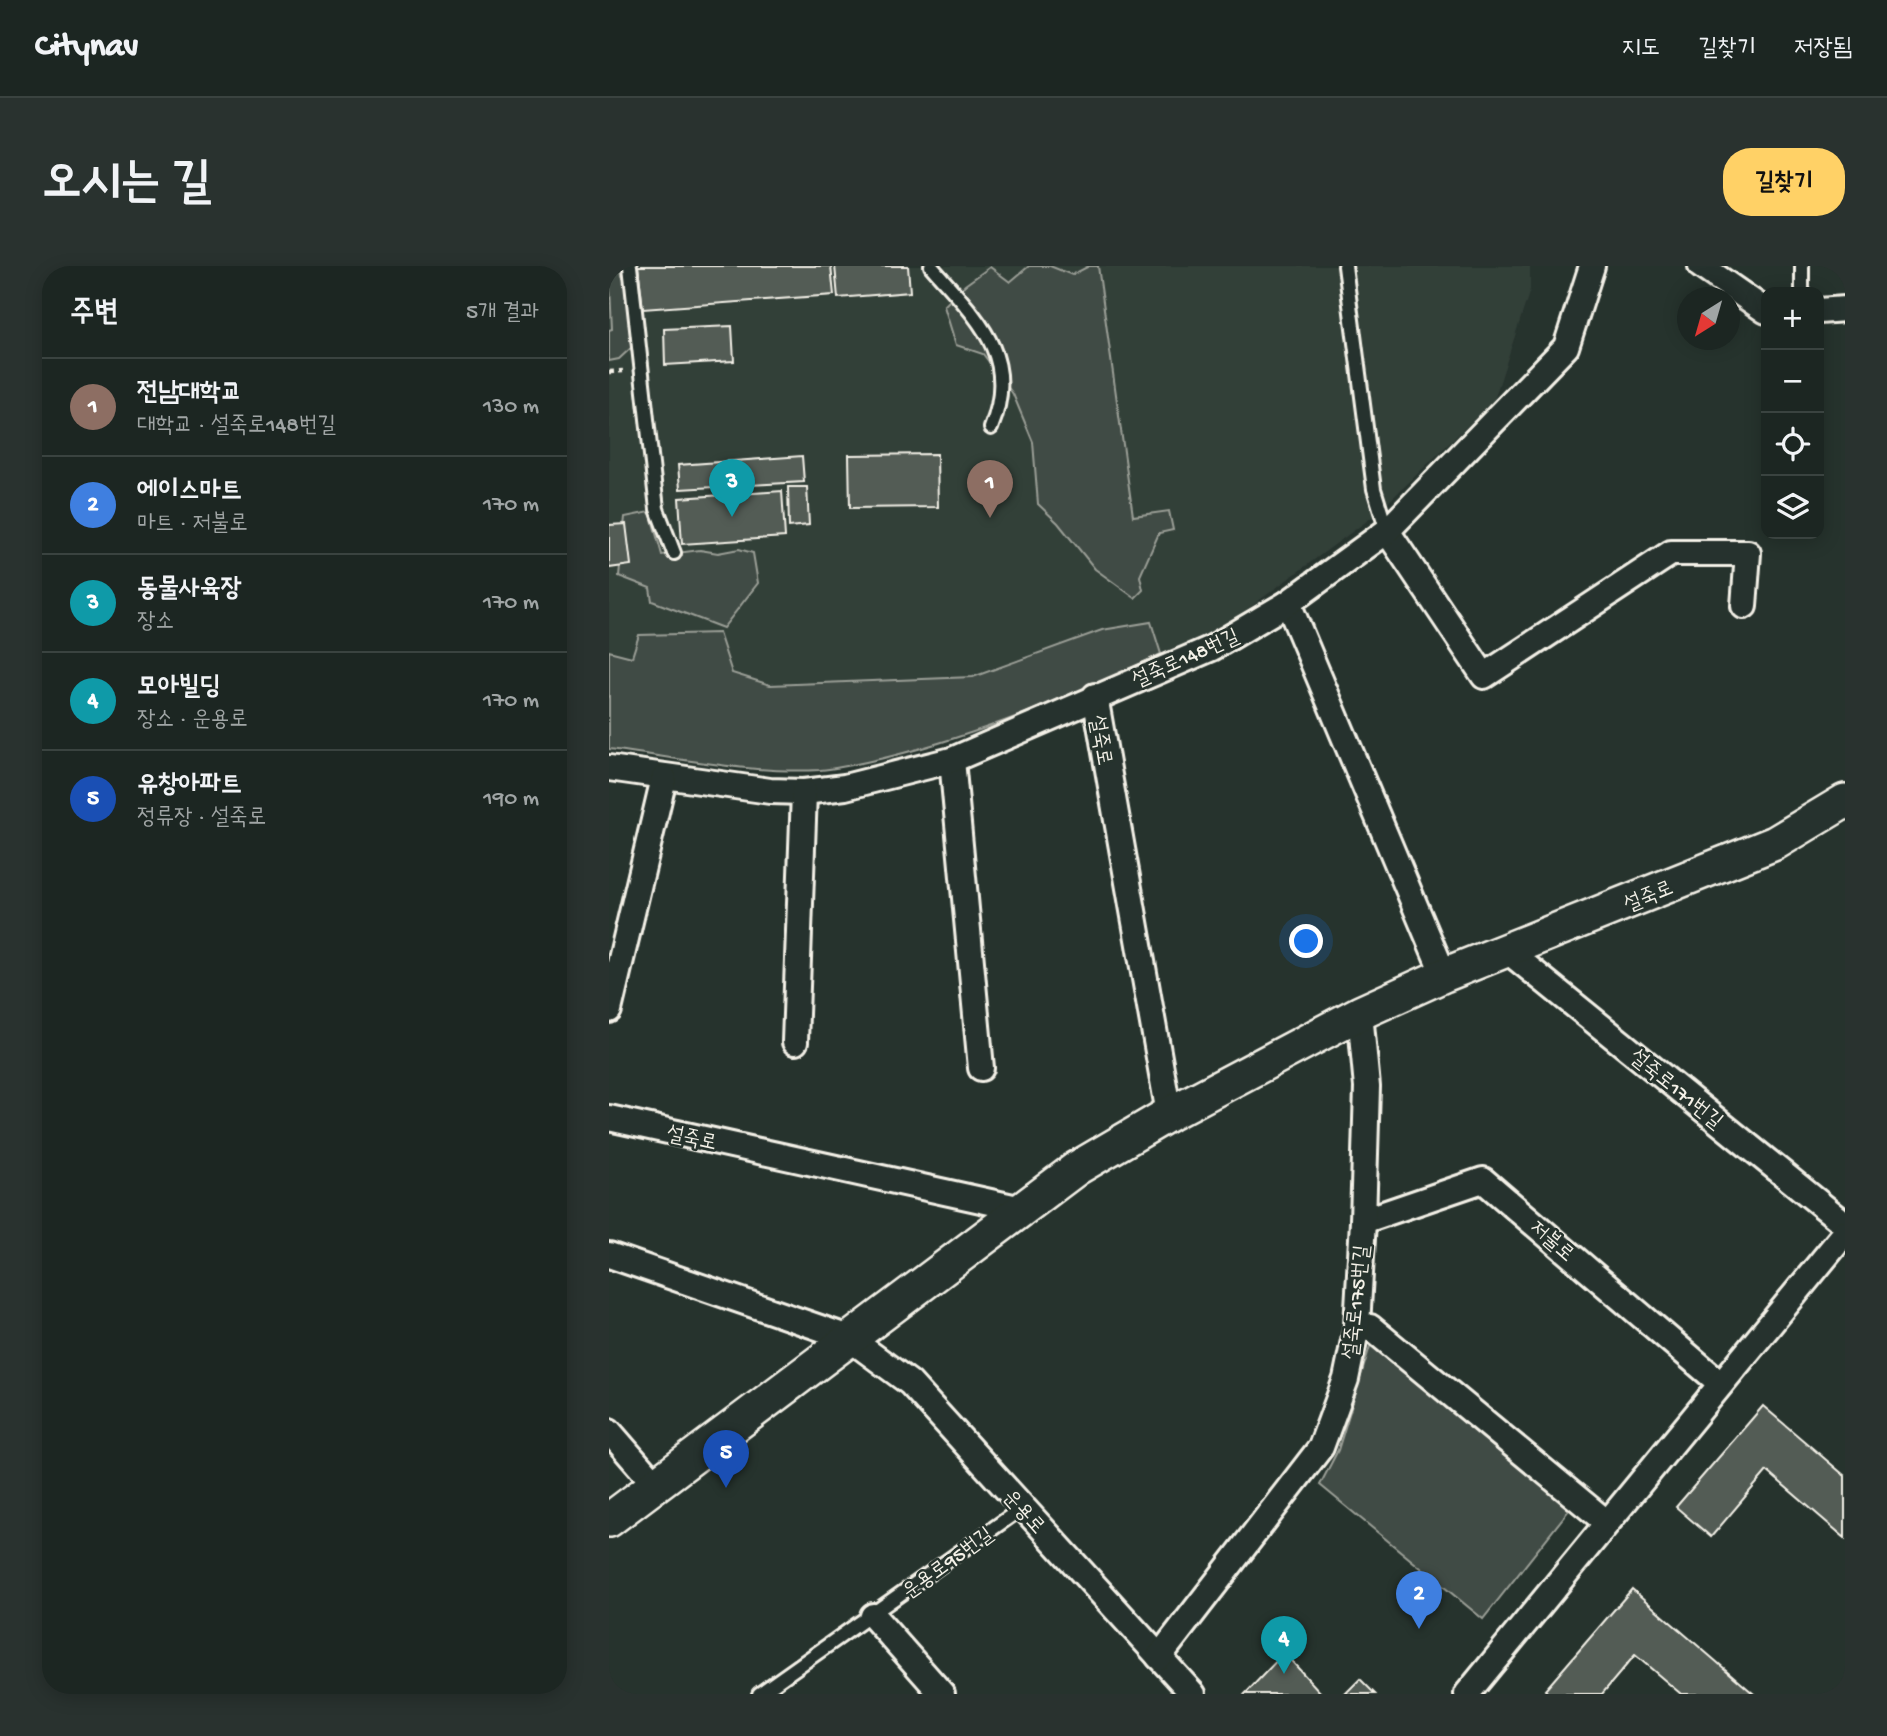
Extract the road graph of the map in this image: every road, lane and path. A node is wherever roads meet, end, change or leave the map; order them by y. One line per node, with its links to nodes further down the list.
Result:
1 (630, 266): 13 (lane)
2 (931, 266): 11 (lane)
3 (1345, 266): 12 (lane)
4 (1592, 266): 12 (street, 설죽로148번길)
5 (1701, 266): 8 (street)
6 (1802, 266): 7 (lane)
7 (1802, 287)
8 (1761, 308)
9 (1845, 309): 10 (street)
10 (1824, 311)
11 (991, 428)
12 (1387, 531): 14 (street, 설죽로148번길); 15 (street)
13 (674, 553)
14 (1288, 603): 16 (street, 설죽로148번길); 23 (street)
15 (1744, 606)
16 (1095, 696): 17 (street, 설죽로148번길); 28 (street, 설죽로)
17 (953, 760): 20 (street, 설죽로148번길); 27 (street)
18 (609, 768): 19 (street, 설죽로148번길)
19 (664, 778): 20 (street, 설죽로148번길); 24 (street)
20 (803, 792): 26 (street)
21 (1845, 801): 22 (main road, 설죽로)
22 (1509, 952): 23 (main road, 설죽로); 32 (street, 설죽로171번길)
23 (1444, 975): 25 (main road, 설죽로)
24 (609, 1010)
25 (1360, 1013): 28 (main road, 설죽로); 31 (street, 설죽로175번길)
26 (795, 1042)
27 (981, 1068)
28 (1169, 1114): 30 (main road, 설죽로)
29 (609, 1118): 30 (street, 설죽로)
30 (1022, 1209): 36 (main road, 설죽로)
31 (1363, 1221): 35 (street, 설죽로175번길); 37 (street, 저불로)
32 (1845, 1224)
33 (1845, 1233): 37 (street)
34 (609, 1255): 36 (street)
35 (1357, 1326): 42 (street); 44 (street, 설죽로175번길)
36 (849, 1338): 39 (main road, 설죽로); 40 (street, 운용로)
37 (1720, 1383): 42 (street)
38 (609, 1431): 39 (street)
39 (655, 1484): 41 (main road, 설죽로)
40 (1022, 1508): 43 (lane, 운용로95번길); 44 (street, 운용로)
41 (609, 1520)
42 (1606, 1522): 48 (street)
43 (873, 1616): 45 (lane, 운용로95번길); 46 (street)
44 (1159, 1657): 47 (street, 운용로)
45 (759, 1694)
46 (942, 1694)
47 (1193, 1694)
48 (1467, 1694)

